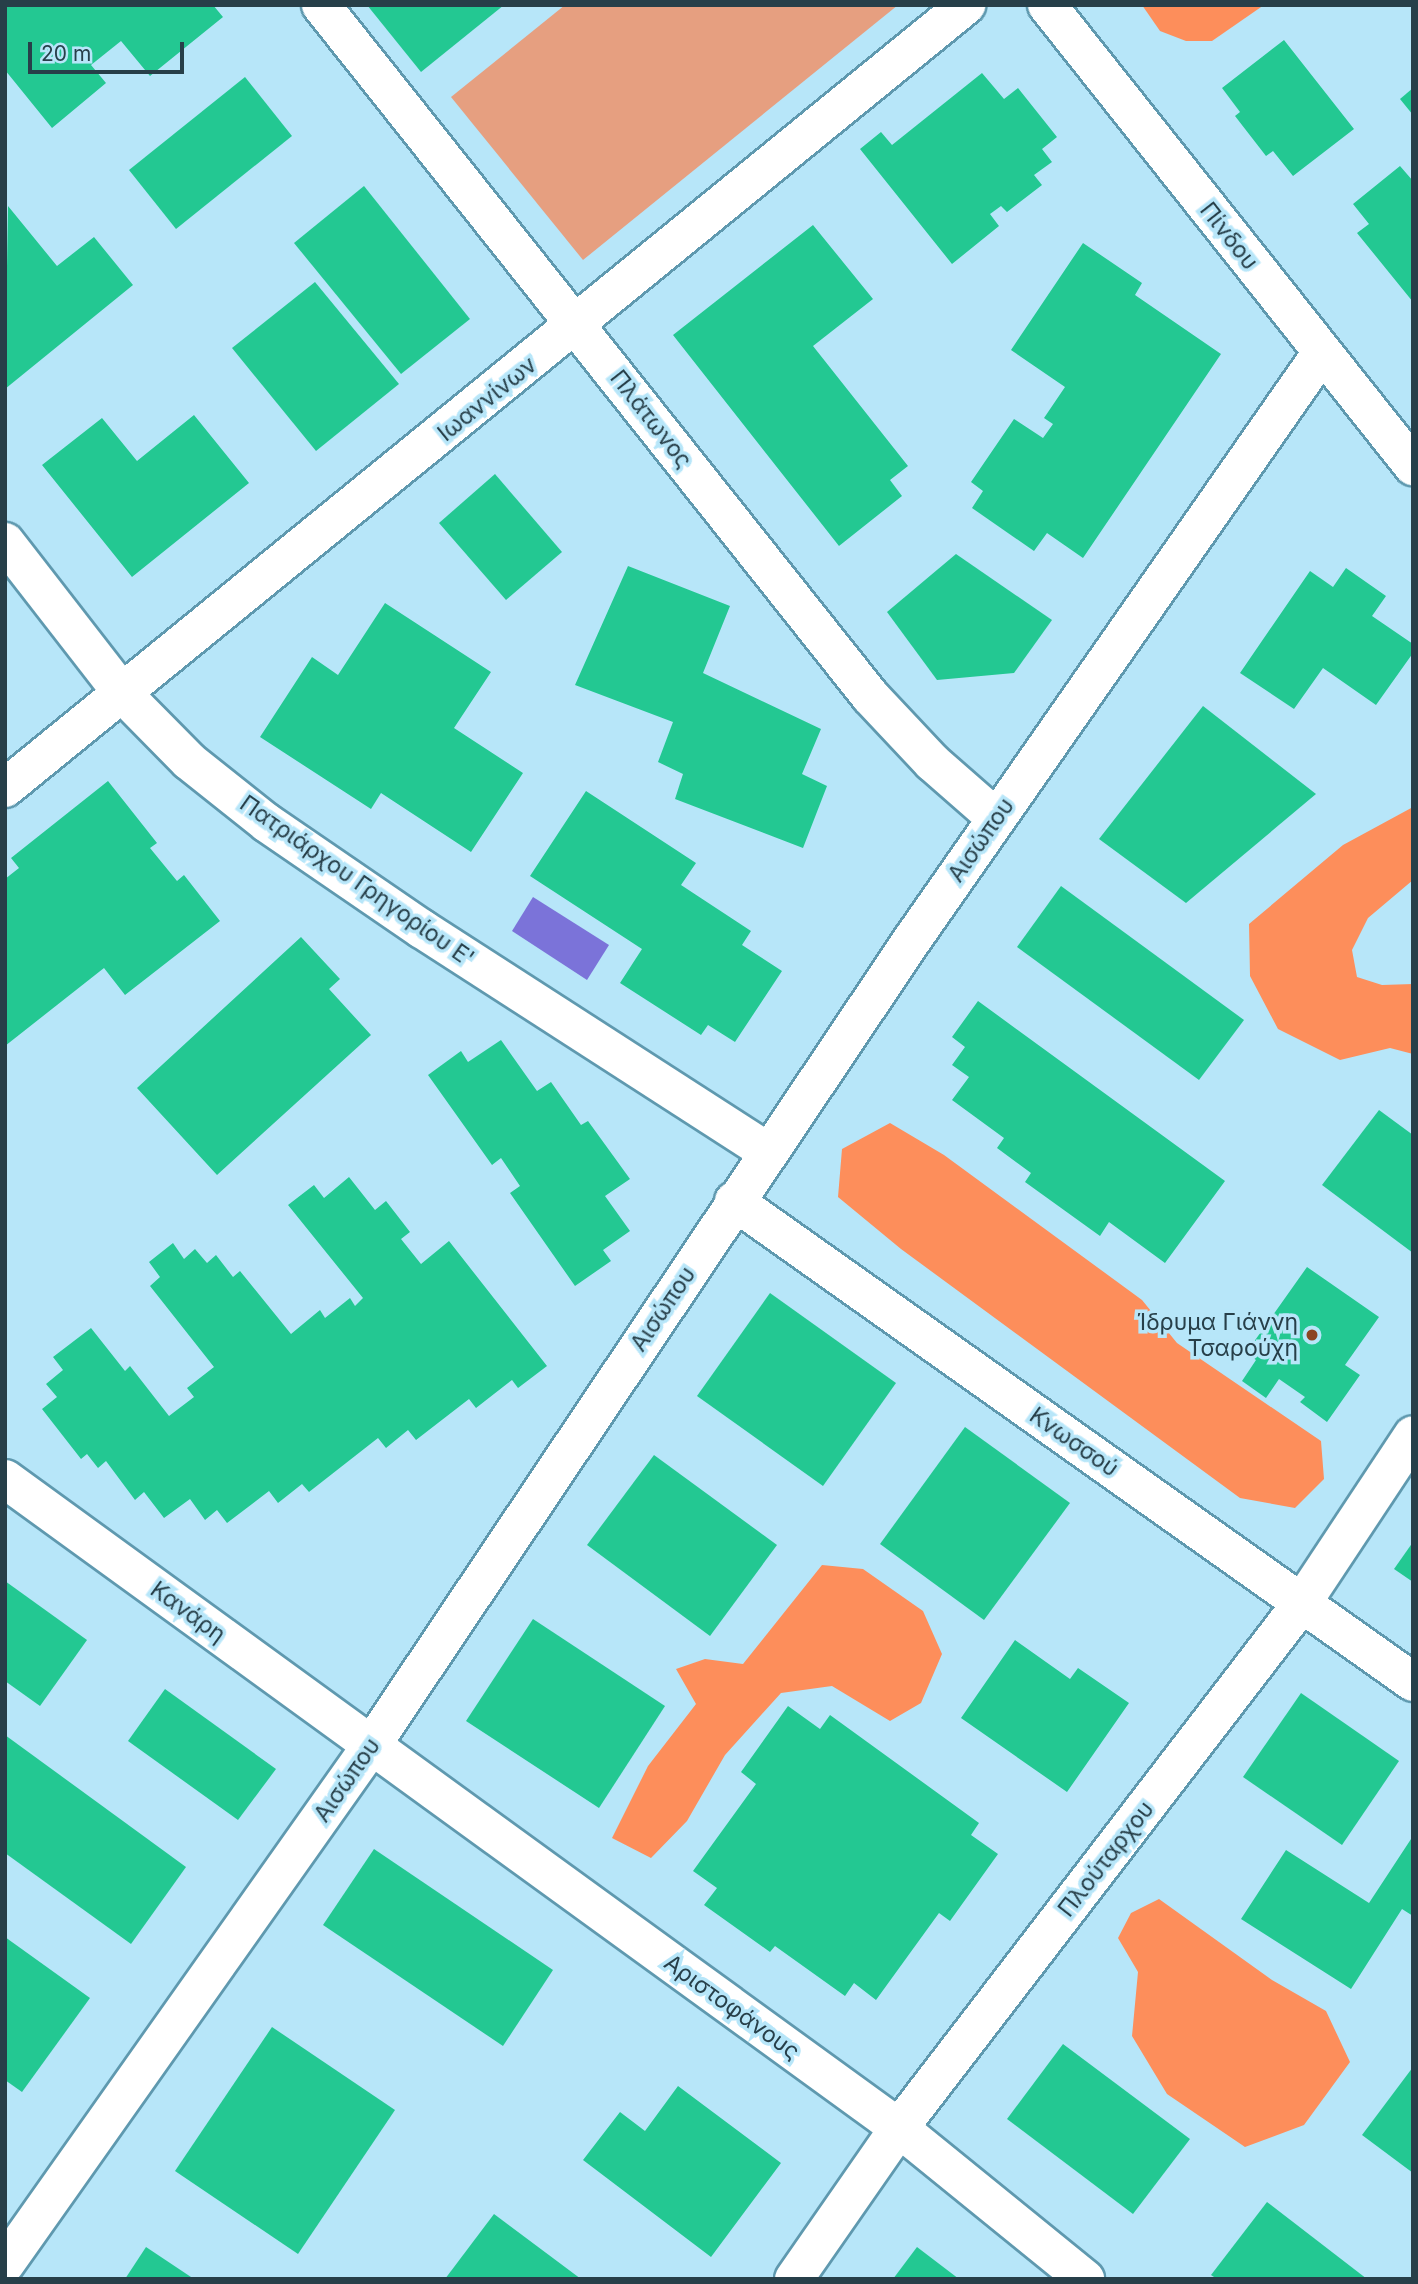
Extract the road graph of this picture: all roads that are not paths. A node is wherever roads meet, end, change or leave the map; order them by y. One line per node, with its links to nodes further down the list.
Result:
1 (321, 5): 4 (street, Πλάτωνος)
2 (966, 5): 4 (street, Ιωαννίνων)
3 (1047, 5): 5 (street, Πίνδου)
4 (578, 326): 8 (street, Ιωαννίνων); 10 (street, Πλάτωνος)
5 (1321, 354): 6 (street, Πίνδου); 10 (street, Αισώπου)
6 (1413, 466)
7 (5, 542): 8 (street, Πατριάρχου Γρηγορίου Ε')
8 (122, 693): 9 (street, Ιωαννίνων); 11 (street, Πατριάρχου Γρηγορίου Ε')
9 (5, 788)
10 (996, 818): 11 (street, Αισώπου)
11 (768, 1152): 12 (street, Αισώπου)
12 (734, 1201): 15 (street, Κνωσσού); 17 (street, Αισώπου)
13 (1413, 1435): 15 (street, Πλούταρχου)
14 (5, 1479): 17 (street, Κανάρη)
15 (1302, 1604): 16 (street, Κνωσσού); 18 (street, Πλούταρχου)
16 (1413, 1682)
17 (371, 1746): 18 (street, Αριστοφάνους); 19 (street, Αισώπου)
18 (899, 2128): 20 (street, Πλούταρχου); 21 (street, Αριστοφάνους)
19 (5, 2264)
20 (794, 2279)
21 (1085, 2279)

